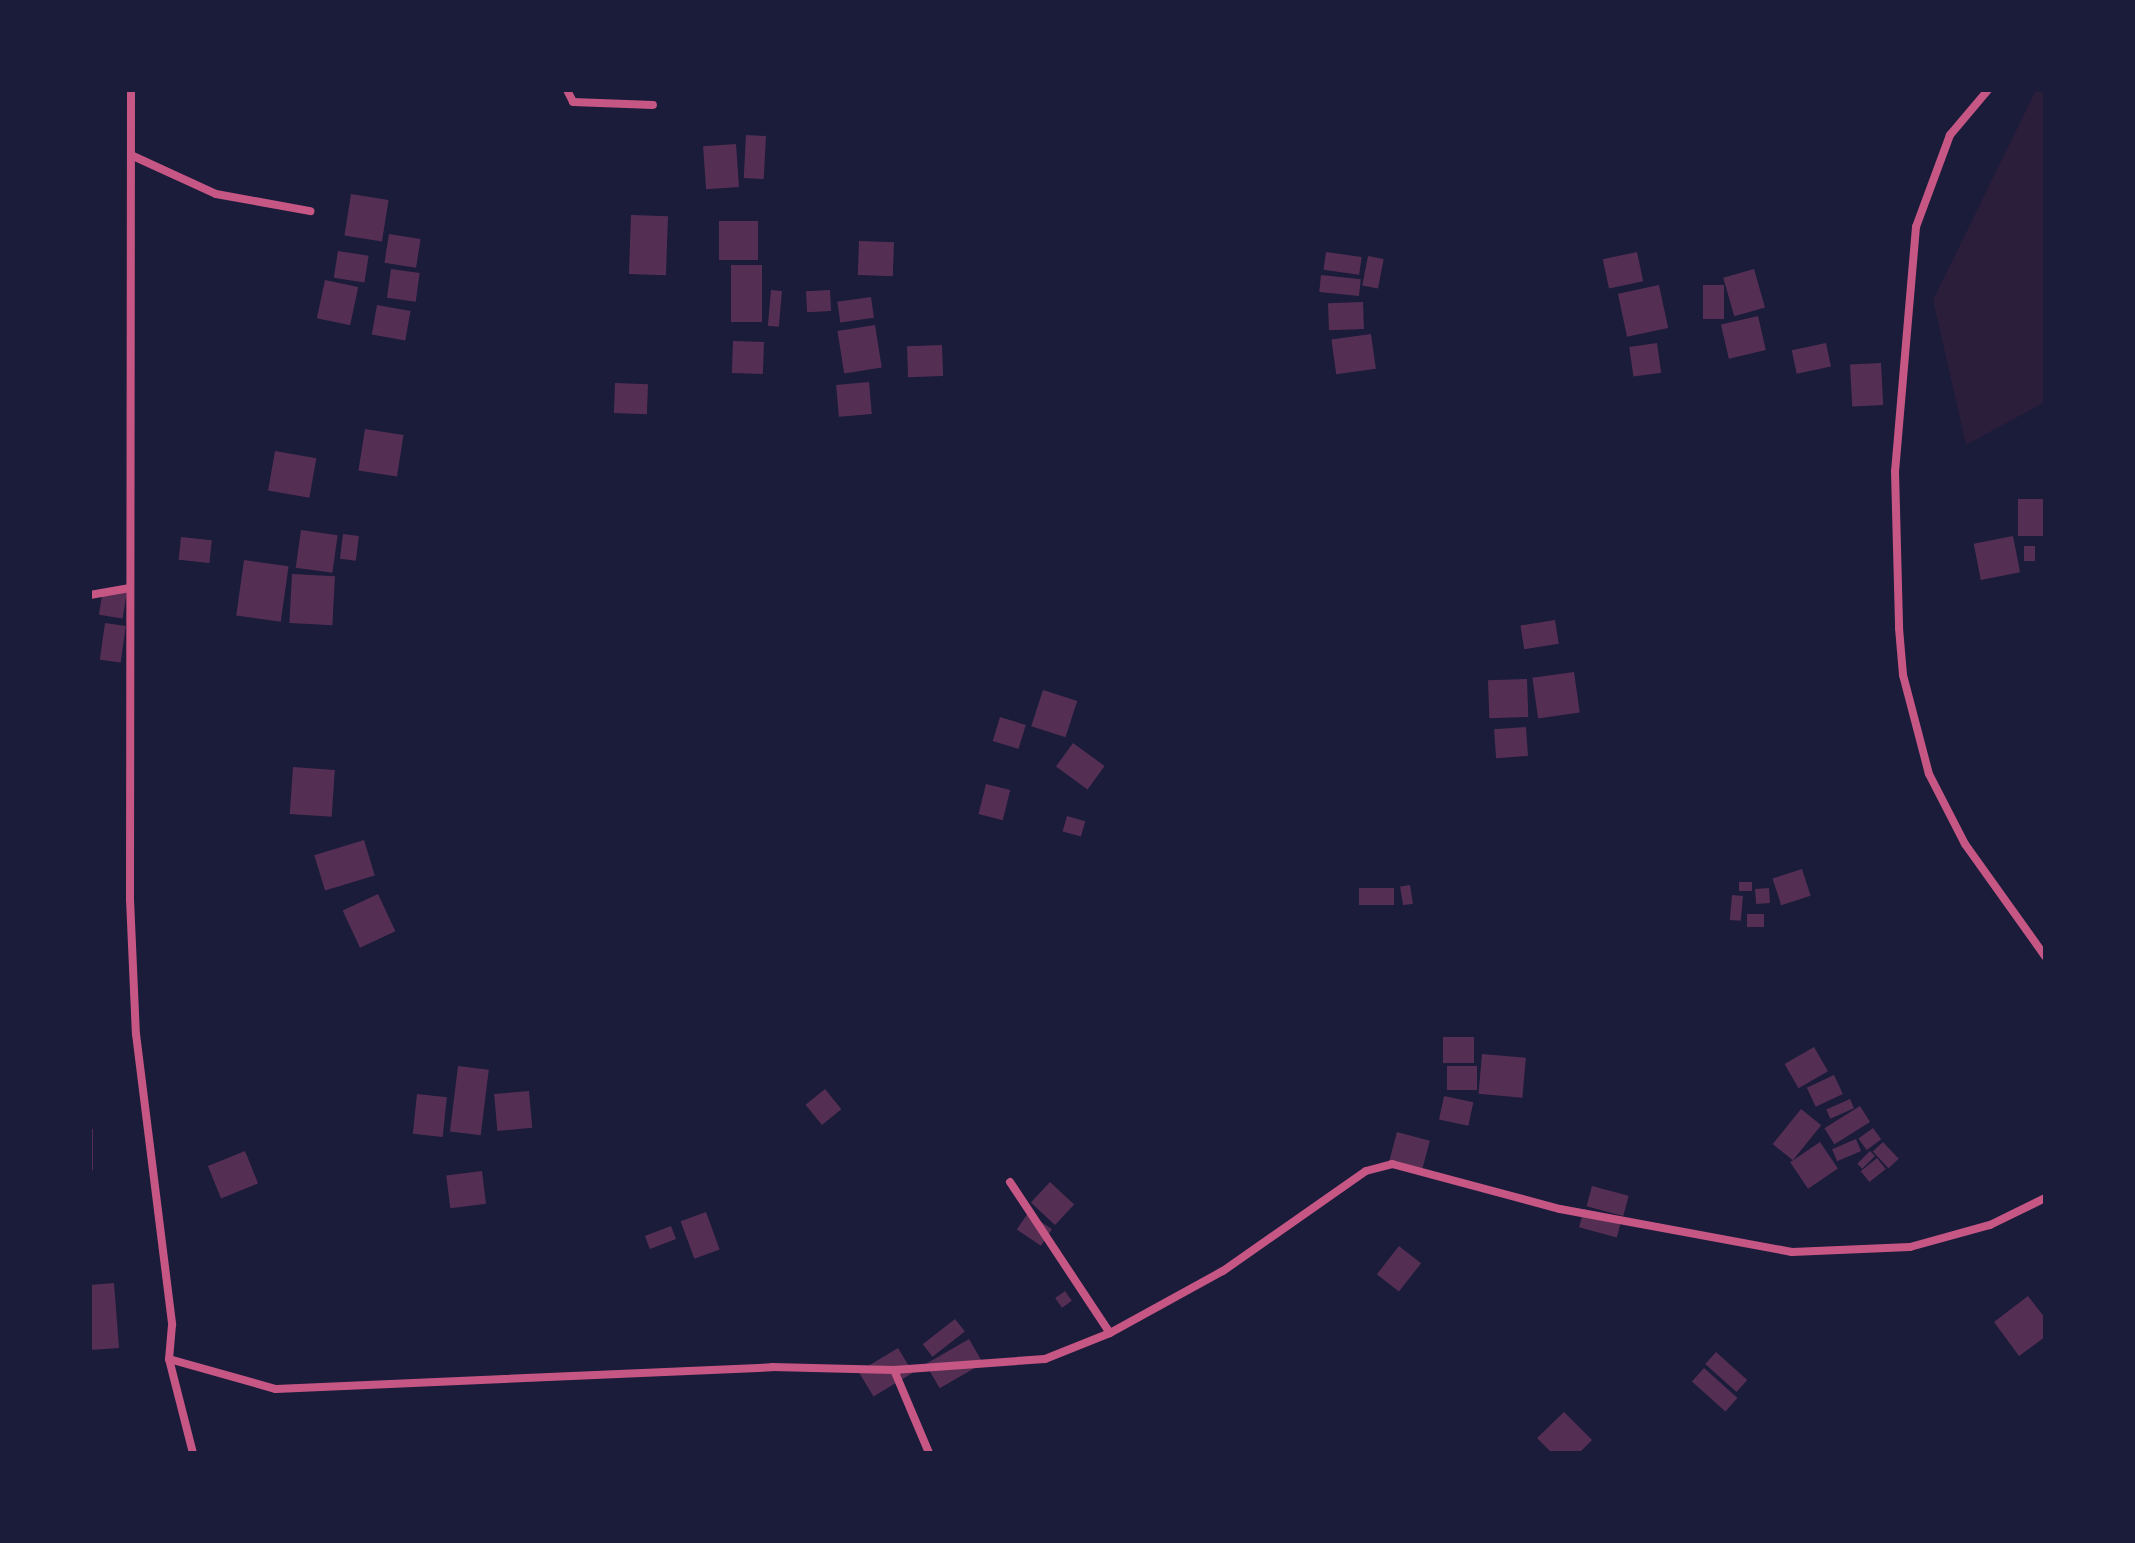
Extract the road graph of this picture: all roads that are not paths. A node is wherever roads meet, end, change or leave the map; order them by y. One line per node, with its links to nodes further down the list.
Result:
1 (131, 90): 5 (street)
2 (567, 90): 4 (street)
3 (1988, 90): 9 (street)
4 (653, 105)
5 (133, 156): 6 (street); 7 (street)
6 (310, 211)
7 (128, 588): 8 (street); 13 (street)
8 (90, 595)
9 (2045, 956)
10 (1010, 1182): 12 (street)
11 (2045, 1198): 12 (street)
12 (1110, 1333): 14 (street)
13 (169, 1359): 14 (street); 15 (street)
14 (894, 1370): 16 (street)
15 (193, 1453)
16 (929, 1453)

